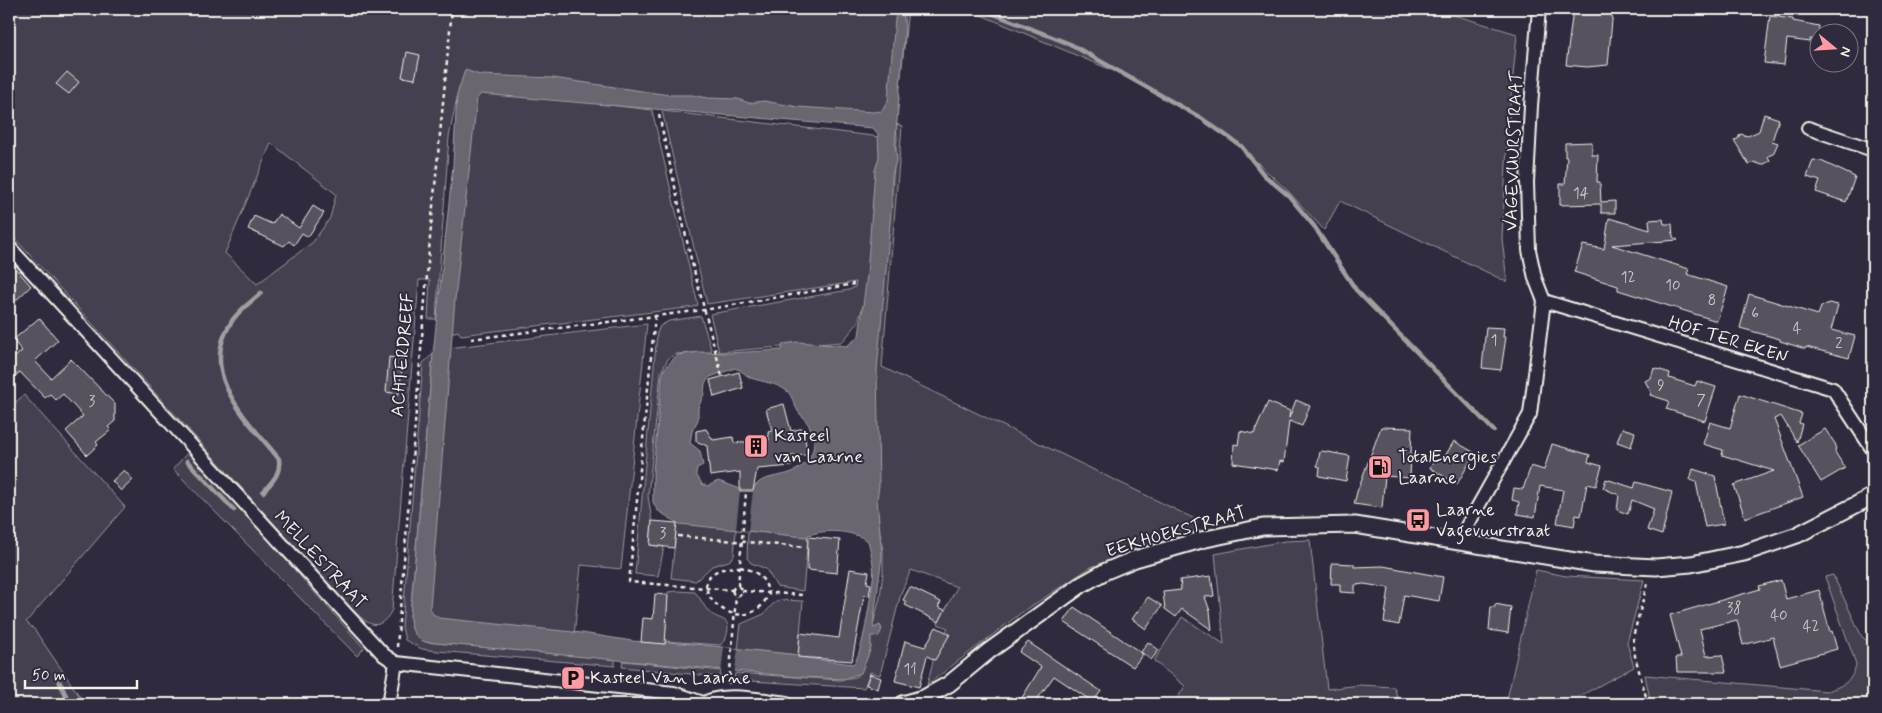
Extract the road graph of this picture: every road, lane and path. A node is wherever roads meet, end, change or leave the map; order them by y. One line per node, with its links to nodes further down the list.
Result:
1 (452, 9): 31 (path, ACHTERDREEF)
2 (1539, 9): 8 (street, VAGEVUURSTRAAT)
3 (659, 115): 9 (path)
4 (1808, 128): 5 (street)
5 (1873, 150)
6 (9, 247): 31 (street, MELLESTRAAT)
7 (854, 284): 9 (path)
8 (1544, 301): 13 (street, HOF TER EKEN); 18 (street, VAGEVUURSTRAAT)
9 (704, 310): 10 (path); 12 (path)
10 (655, 316): 11 (path); 24 (path)
11 (471, 339)
12 (722, 376)
13 (1873, 450)
14 (746, 492): 17 (path)
15 (1873, 496): 21 (street, EEKHOEKSTRAAT)
16 (678, 536): 17 (path)
17 (742, 542): 19 (path); 20 (path)
18 (1458, 542): 21 (street, EEKHOEKSTRAAT); 36 (street, EEKHOEKSTRAAT)
19 (803, 547)
20 (740, 567): 23 (path); 24 (path); 27 (path)
21 (1651, 575): 22 (path); 37 (path)
22 (1639, 579)
23 (738, 586): 25 (path); 26 (path)
24 (706, 588): 25 (path); 30 (path)
25 (732, 590): 29 (path)
26 (742, 591): 27 (path); 29 (path)
27 (769, 594): 28 (path); 30 (path)
28 (803, 595)
29 (736, 596): 30 (path)
30 (734, 613): 32 (path)
31 (396, 663): 33 (street); 34 (street)
32 (728, 699): 34 (street); 35 (street)
33 (389, 704)
34 (706, 704)
35 (784, 704)
36 (903, 704)
37 (1648, 704)

